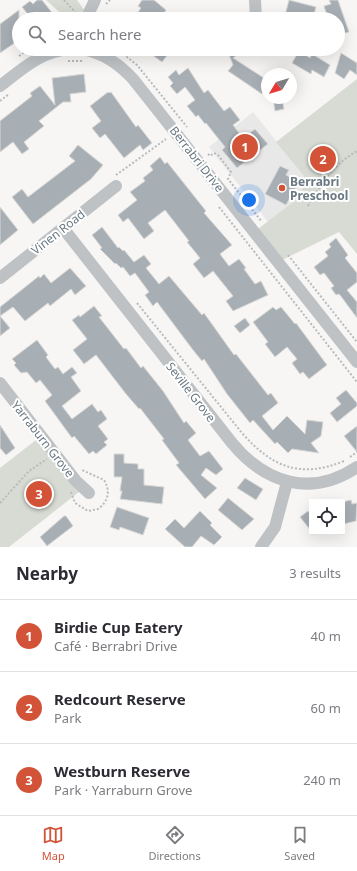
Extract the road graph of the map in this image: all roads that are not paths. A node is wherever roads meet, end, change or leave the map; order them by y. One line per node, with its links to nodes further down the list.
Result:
1 (95, 0): 3 (street)
2 (255, 0): 4 (street)
3 (86, 12)
4 (256, 12)
5 (41, 56): 7 (street)
6 (104, 56): 11 (street, Berrabri Drive)
7 (0, 86)
8 (116, 186): 9 (street, Vinen Road)
9 (63, 228): 10 (street, Vinen Road); 14 (street, Seville Grove)
10 (0, 278)
11 (357, 362)
12 (0, 383): 15 (street, Yarraburn Grove)
13 (357, 467): 14 (street, Seville Grove)
14 (287, 482): 16 (street)
15 (89, 492)
16 (261, 547)

